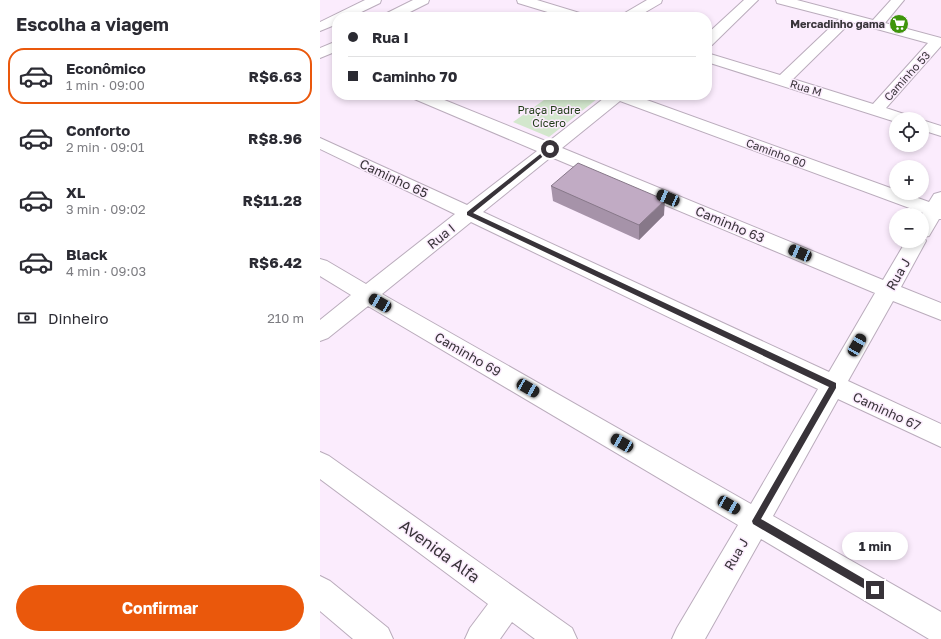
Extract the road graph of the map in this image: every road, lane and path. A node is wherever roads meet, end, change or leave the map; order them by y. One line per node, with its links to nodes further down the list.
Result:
1 (423, 0): 9 (street)
2 (656, 0): 11 (street)
3 (752, 0): 16 (street)
4 (782, 0): 12 (street)
5 (898, 0): 14 (street)
6 (369, 1): 8 (street)
7 (533, 1): 10 (street)
8 (351, 12)
9 (401, 12)
10 (564, 12)
11 (636, 12)
12 (848, 18): 14 (street); 22 (street)
13 (332, 22): 15 (street)
14 (876, 25): 17 (street)
15 (320, 27)
16 (712, 37)
17 (939, 42): 26 (street, Caminho 53)
18 (332, 48): 19 (street)
19 (320, 54): 21 (street)
20 (712, 59): 22 (street, Rua M)
21 (332, 60)
22 (782, 81): 26 (street, Rua M)
23 (430, 100): 31 (street, Caminho 63)
24 (612, 100): 31 (street, Rua I)
25 (632, 100): 32 (street, Caminho 60)
26 (876, 110): 27 (street, Rua M)
27 (889, 114)
28 (929, 127): 29 (street)
29 (941, 131)
30 (320, 143): 33 (street, Caminho 65)
31 (550, 149): 33 (street, Rua I); 37 (street, Caminho 63)
32 (939, 207): 34 (street)
33 (469, 213): 38 (street, Rua I); 41 (street, Caminho 65)
34 (929, 221)
35 (912, 248): 37 (street, Rua J)
36 (320, 266): 38 (street, Caminho 69)
37 (888, 290): 39 (street, Caminho 63); 41 (street, Rua J)
38 (367, 295): 40 (street, Rua I); 44 (street, Caminho 69)
39 (941, 312)
40 (320, 332)
41 (834, 386): 42 (street, Caminho 67); 44 (street, Rua J)
42 (941, 436)
43 (320, 464): 46 (street, Avenida Alfa)
44 (756, 521): 47 (street, Caminho 69); 51 (street, Rua J)
45 (320, 590): 48 (street)
46 (509, 601): 49 (street); 50 (street, Avenida Alfa)
47 (941, 629)
48 (377, 639)
49 (481, 639)
50 (561, 639)
51 (688, 639)

